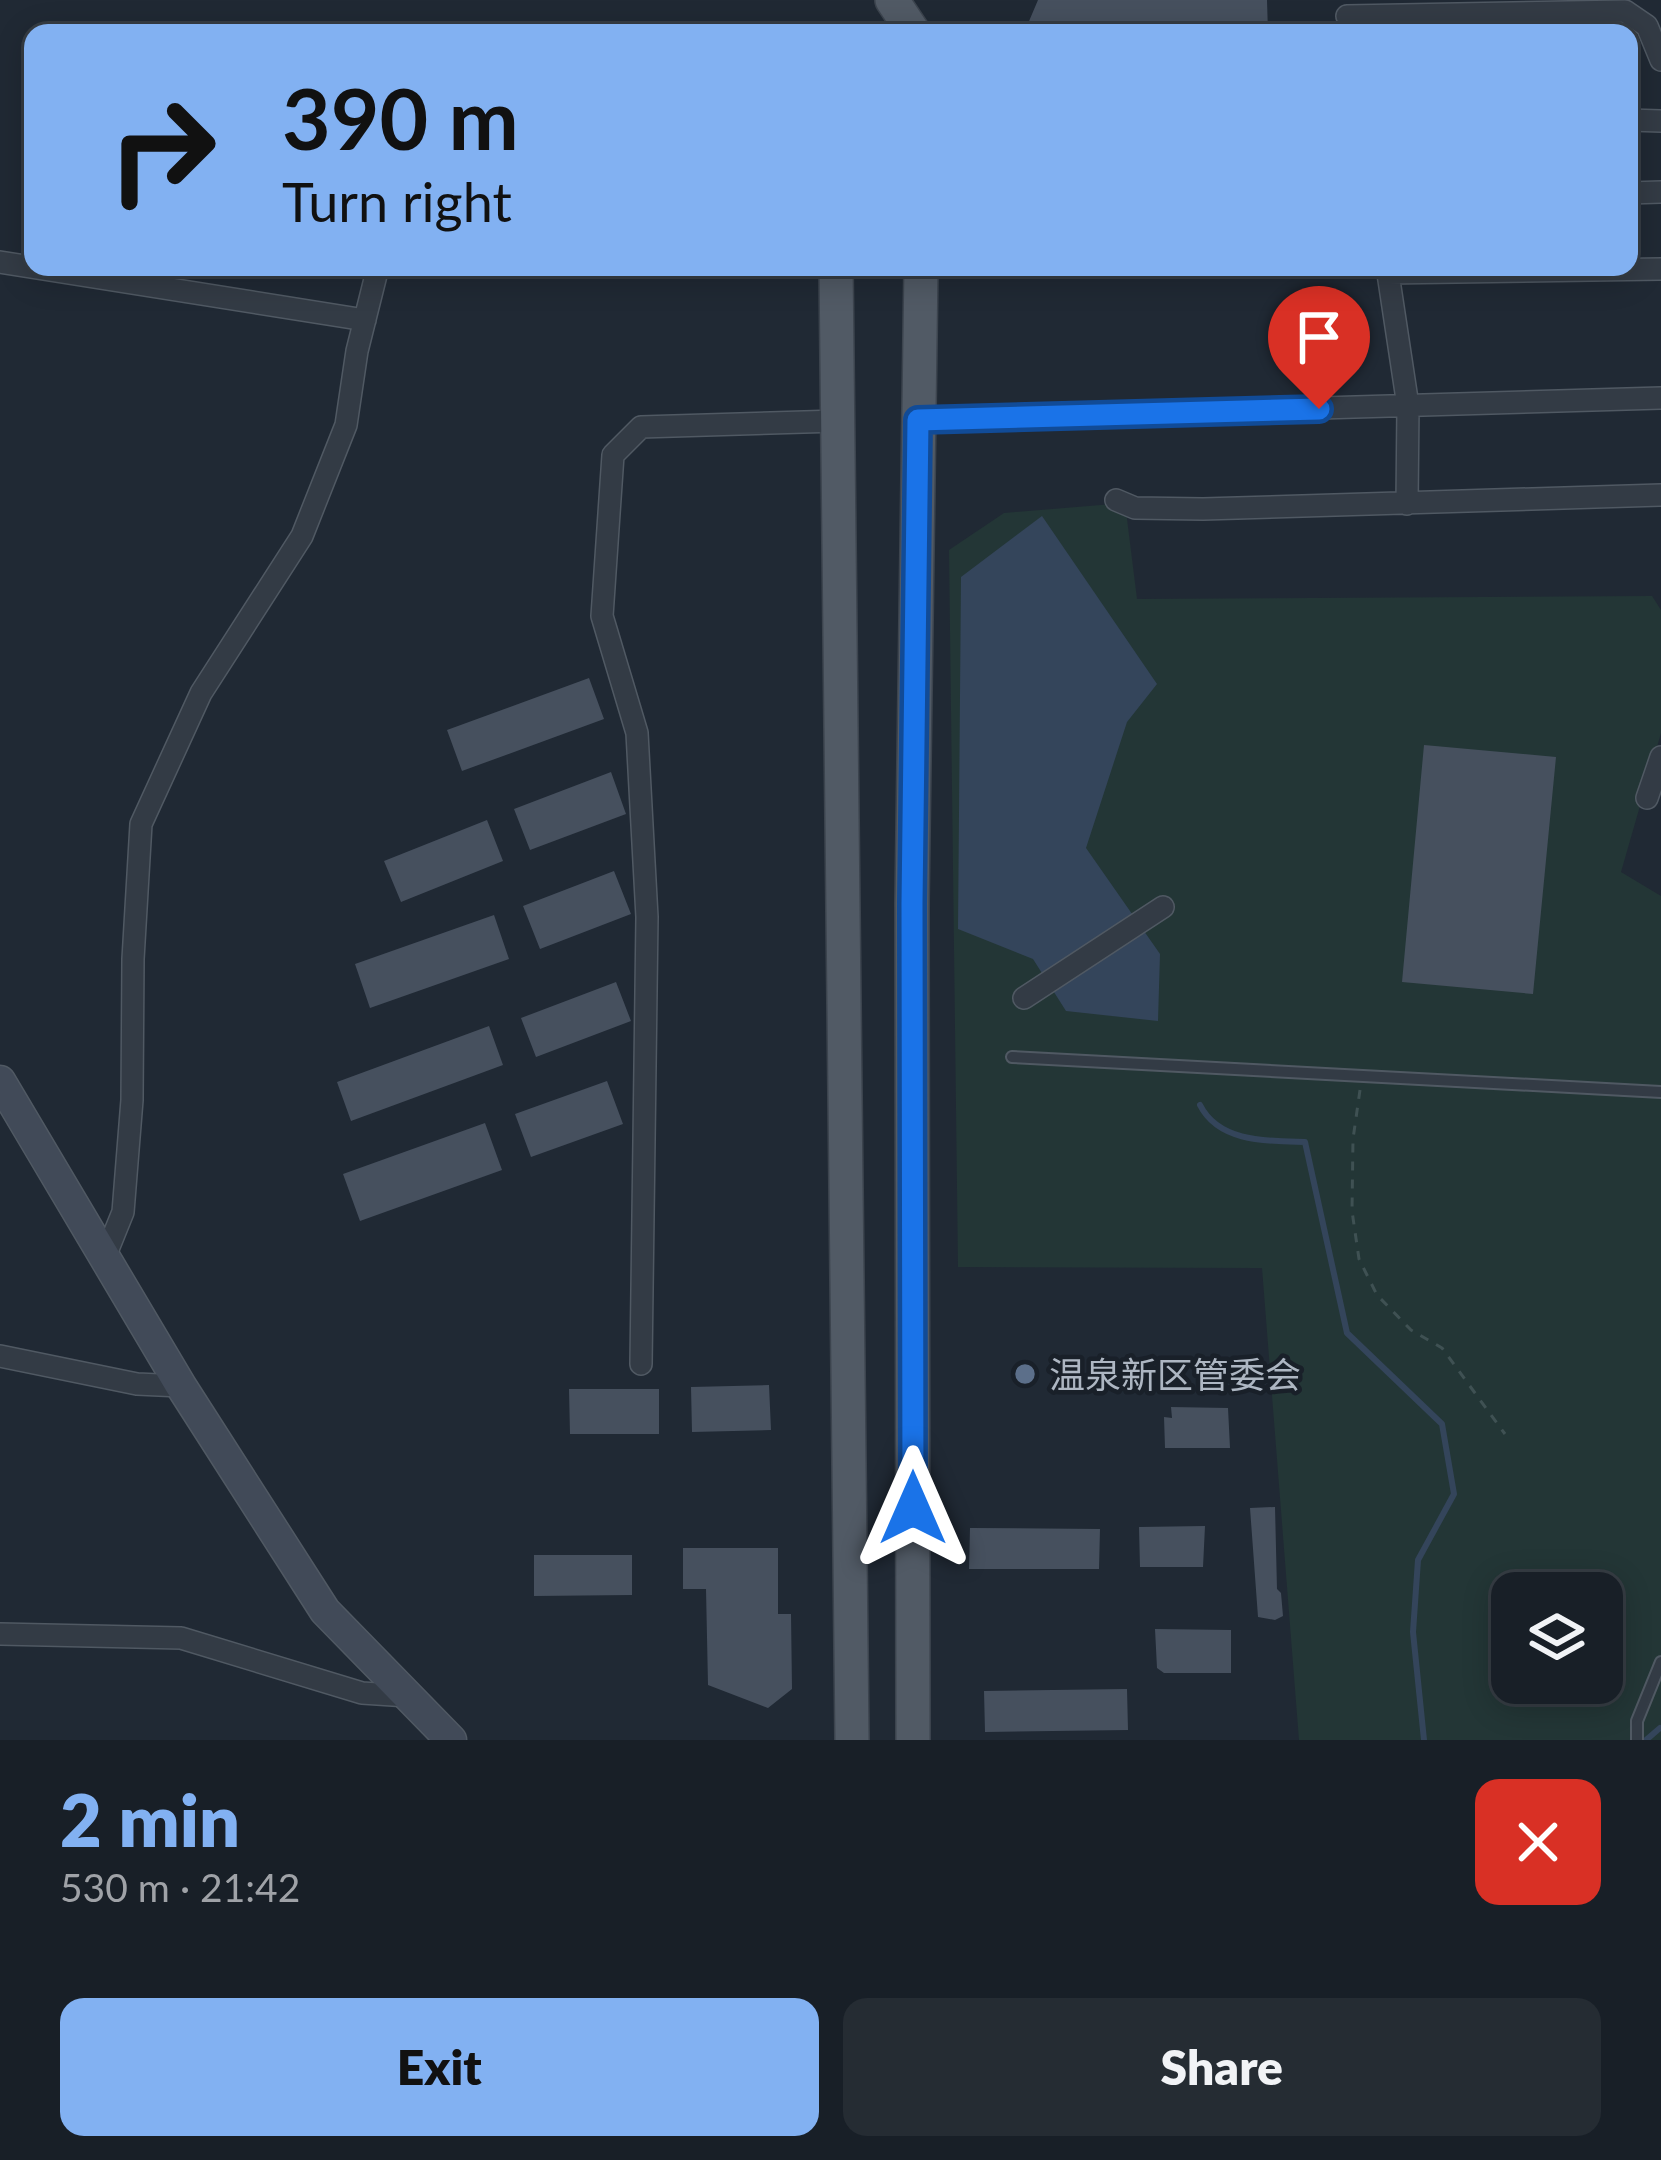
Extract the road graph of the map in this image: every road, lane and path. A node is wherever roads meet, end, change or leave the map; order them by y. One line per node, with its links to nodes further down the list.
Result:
1 (1347, 16): 2 (street)
2 (1661, 60)
3 (88, 276): 8 (street)
4 (376, 276): 8 (street)
5 (836, 276): 12 (main road)
6 (921, 276): 11 (main road)
7 (1388, 276): 10 (street)
8 (364, 320): 24 (street)
9 (1661, 398): 10 (street)
10 (1408, 406): 11 (street); 15 (street)
11 (918, 420): 35 (main road)
12 (838, 421): 26 (street); 34 (main road)
13 (1661, 495): 15 (street)
14 (1116, 500): 15 (street)
15 (1407, 504)
16 (1661, 757): 17 (street)
17 (1647, 798)
18 (1162, 907): 19 (street)
19 (1024, 998)
20 (1012, 1057): 21 (lane)
21 (1362, 1076): 23 (lane); 28 (path)
22 (0, 1081): 24 (street)
23 (1661, 1092)
24 (104, 1259): 27 (street)
25 (0, 1356): 27 (street)
26 (641, 1364)
27 (181, 1386): 31 (street)
28 (1505, 1434)
29 (0, 1634): 31 (street)
30 (1661, 1662): 32 (lane)
31 (408, 1696): 33 (street)
32 (1637, 1737)
33 (451, 1740)
34 (852, 1740)
35 (913, 1740)

